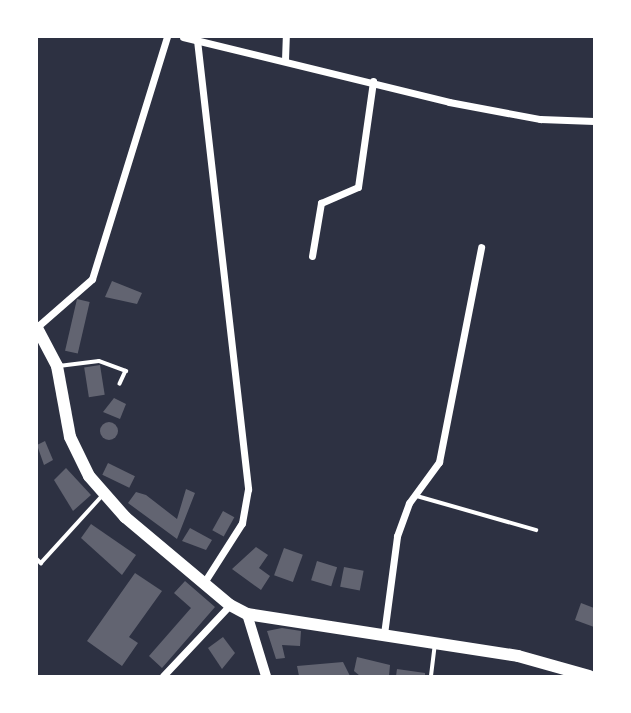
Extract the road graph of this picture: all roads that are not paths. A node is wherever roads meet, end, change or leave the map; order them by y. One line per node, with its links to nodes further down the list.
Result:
1 (167, 37): 10 (street)
2 (183, 37): 4 (street)
3 (286, 37): 5 (street)
4 (197, 40): 5 (street); 17 (street)
5 (285, 60): 6 (street)
6 (373, 81): 7 (street); 9 (street)
7 (594, 121)
8 (481, 247): 14 (street)
9 (312, 256)
10 (37, 327): 11 (main road)
11 (57, 366): 12 (lane); 13 (main road)
12 (120, 384)
13 (103, 494): 16 (lane); 17 (main road)
14 (415, 496): 15 (lane); 20 (street)
15 (536, 530)
16 (37, 559)
17 (205, 581): 18 (main road)
18 (230, 605): 19 (main road); 22 (street)
19 (247, 614): 20 (main road); 23 (main road)
20 (384, 634): 21 (main road)
21 (436, 642): 24 (lane); 25 (main road)
22 (163, 676)
23 (266, 676)
24 (431, 676)
25 (589, 676)

